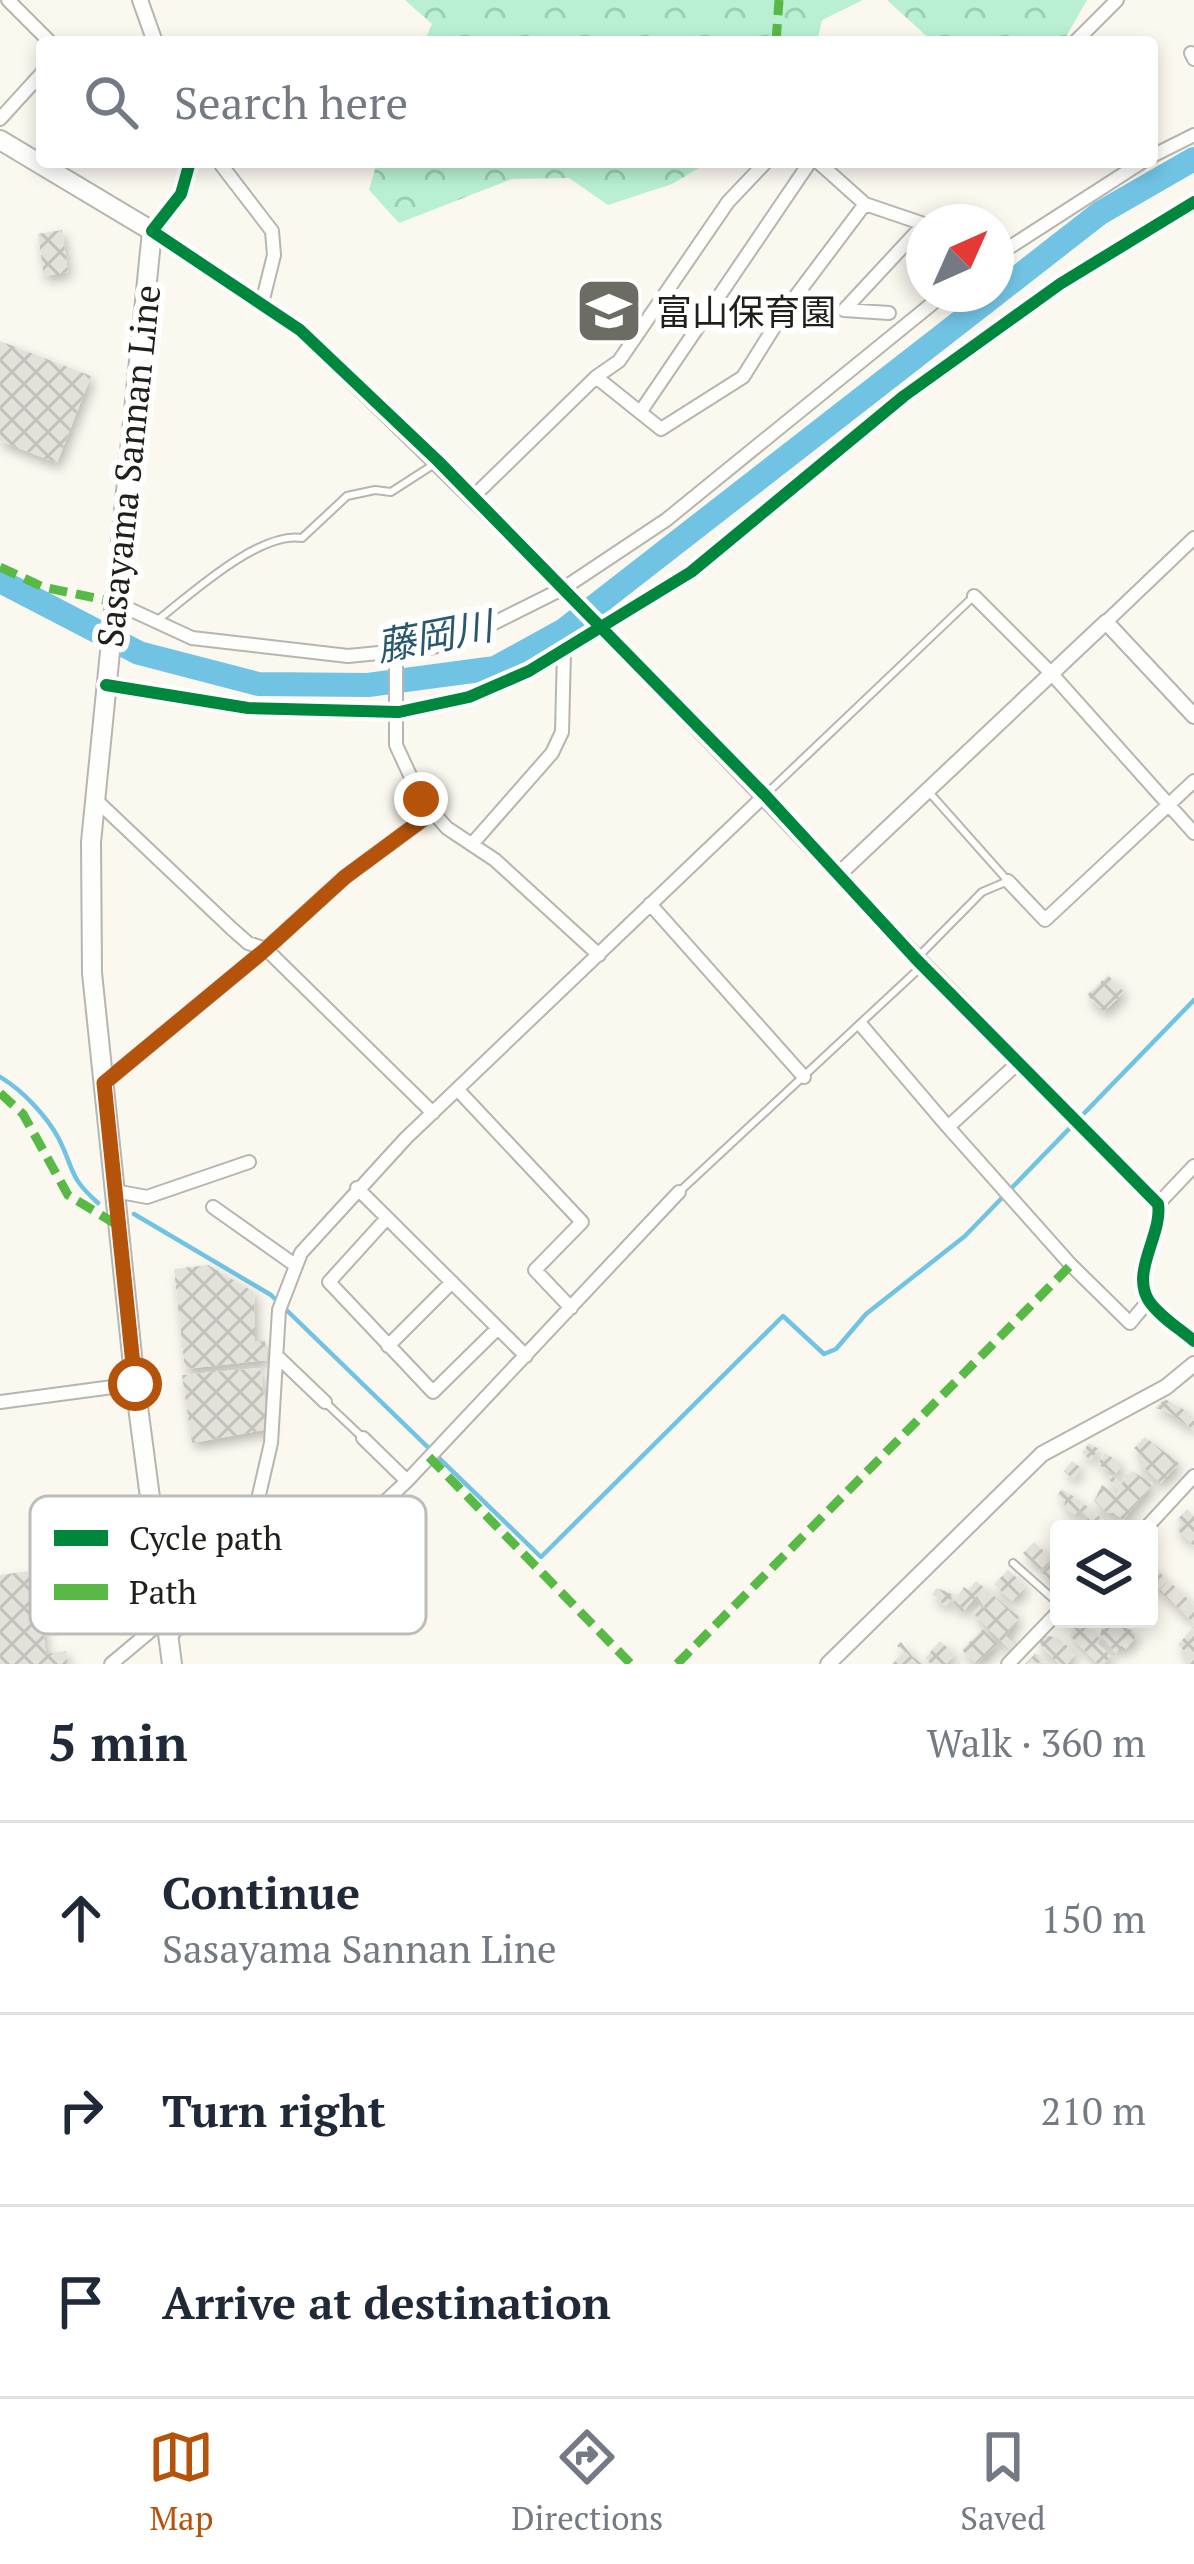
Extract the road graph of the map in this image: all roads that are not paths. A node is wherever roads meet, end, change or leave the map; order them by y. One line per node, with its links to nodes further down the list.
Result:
1 (8, 0): 4 (street)
2 (140, 0): 5 (street)
3 (1117, 0): 6 (street)
4 (44, 36)
5 (153, 36)
6 (1081, 36)
7 (36, 80): 8 (street)
8 (0, 119)
9 (1194, 135): 11 (street)
10 (0, 140): 12 (main road)
11 (1158, 153)
12 (36, 162)
13 (47, 168): 23 (main road)
14 (188, 168): 23 (street)
15 (224, 168): 26 (street)
16 (760, 168): 29 (street)
17 (810, 168): 30 (street)
18 (821, 168): 21 (street)
19 (1133, 168): 25 (street)
20 (1194, 202): 39 (street)
21 (865, 204): 22 (street); 30 (street)
22 (906, 218)
23 (152, 231): 26 (street); 36 (main road, Sasayama Sannan Line)
24 (906, 243): 28 (street)
25 (1014, 244)
26 (262, 303): 31 (street)
27 (922, 312): 34 (street)
28 (889, 313)
29 (596, 377): 30 (street); 32 (street)
30 (641, 412)
31 (438, 461): 32 (street); 37 (lane)
32 (473, 497): 34 (street)
33 (1194, 538): 38 (street)
34 (568, 592): 39 (street); 41 (street)
35 (974, 596): 42 (street); 48 (lane)
36 (113, 608): 37 (street); 43 (main road, Sasayama Sannan Line)
37 (157, 621): 41 (street)
38 (1106, 622): 42 (street); 45 (street)
39 (601, 626): 40 (street); 48 (street)
40 (564, 651): 44 (street); 53 (street)
41 (396, 655): 44 (street)
42 (1052, 673): 47 (street); 50 (street)
43 (107, 678): 44 (street); 49 (main road, Sasayama Sannan Line)
44 (399, 710): 51 (street)
45 (1194, 716)
46 (1194, 781): 50 (street)
47 (926, 788): 54 (street); 55 (lane)
48 (765, 795): 54 (street); 56 (street)
49 (95, 799): 57 (street); 63 (main road, Sasayama Sannan Line)
50 (1168, 804): 52 (street); 55 (street)
51 (433, 812): 53 (street); 57 (street)
52 (1194, 833)
53 (472, 844): 58 (street)
54 (838, 875): 59 (street)
55 (1009, 881): 59 (lane)
56 (650, 904): 58 (street); 62 (street)
57 (266, 949): 63 (street); 65 (street)
58 (599, 955): 64 (street)
59 (920, 962): 60 (lane); 61 (street)
60 (862, 1026): 62 (lane); 66 (street)
61 (1018, 1063): 66 (street); 72 (street)
62 (804, 1077): 71 (lane)
63 (104, 1083): 70 (main road, Sasayama Sannan Line)
64 (457, 1089): 65 (street); 78 (street)
65 (433, 1113): 69 (street)
66 (948, 1127): 77 (street)
67 (249, 1162): 70 (street)
68 (1194, 1166): 72 (street)
69 (357, 1188): 74 (street); 75 (street)
70 (115, 1191): 85 (main road, Sasayama Sannan Line)
71 (679, 1192): 78 (street)
72 (1158, 1204): 77 (street)
73 (213, 1208): 75 (street)
74 (387, 1218): 76 (street); 81 (street)
75 (295, 1265): 83 (street)
76 (452, 1282): 79 (street); 81 (street)
77 (1149, 1300): 80 (street)
78 (571, 1308): 82 (street)
79 (498, 1328): 81 (street); 82 (street)
80 (1194, 1342)
81 (388, 1346)
82 (526, 1356): 90 (street)
83 (279, 1358): 87 (street); 92 (street)
84 (1194, 1364): 102 (street)
85 (135, 1384): 86 (street); 91 (main road, Sasayama Sannan Line)
86 (0, 1402)
87 (325, 1402): 88 (lane)
88 (362, 1438): 90 (street)
89 (1194, 1475): 94 (street)
90 (407, 1481): 93 (street)
91 (150, 1496)
92 (257, 1496)
93 (391, 1496)
94 (1153, 1520)
95 (1013, 1563): 96 (lane)
96 (1050, 1599)
97 (1050, 1618): 103 (street)
98 (157, 1634): 100 (street)
99 (169, 1634): 101 (main road, Sasayama Sannan Line)
100 (111, 1664)
101 (172, 1664)
102 (828, 1664)
103 (1008, 1664)

